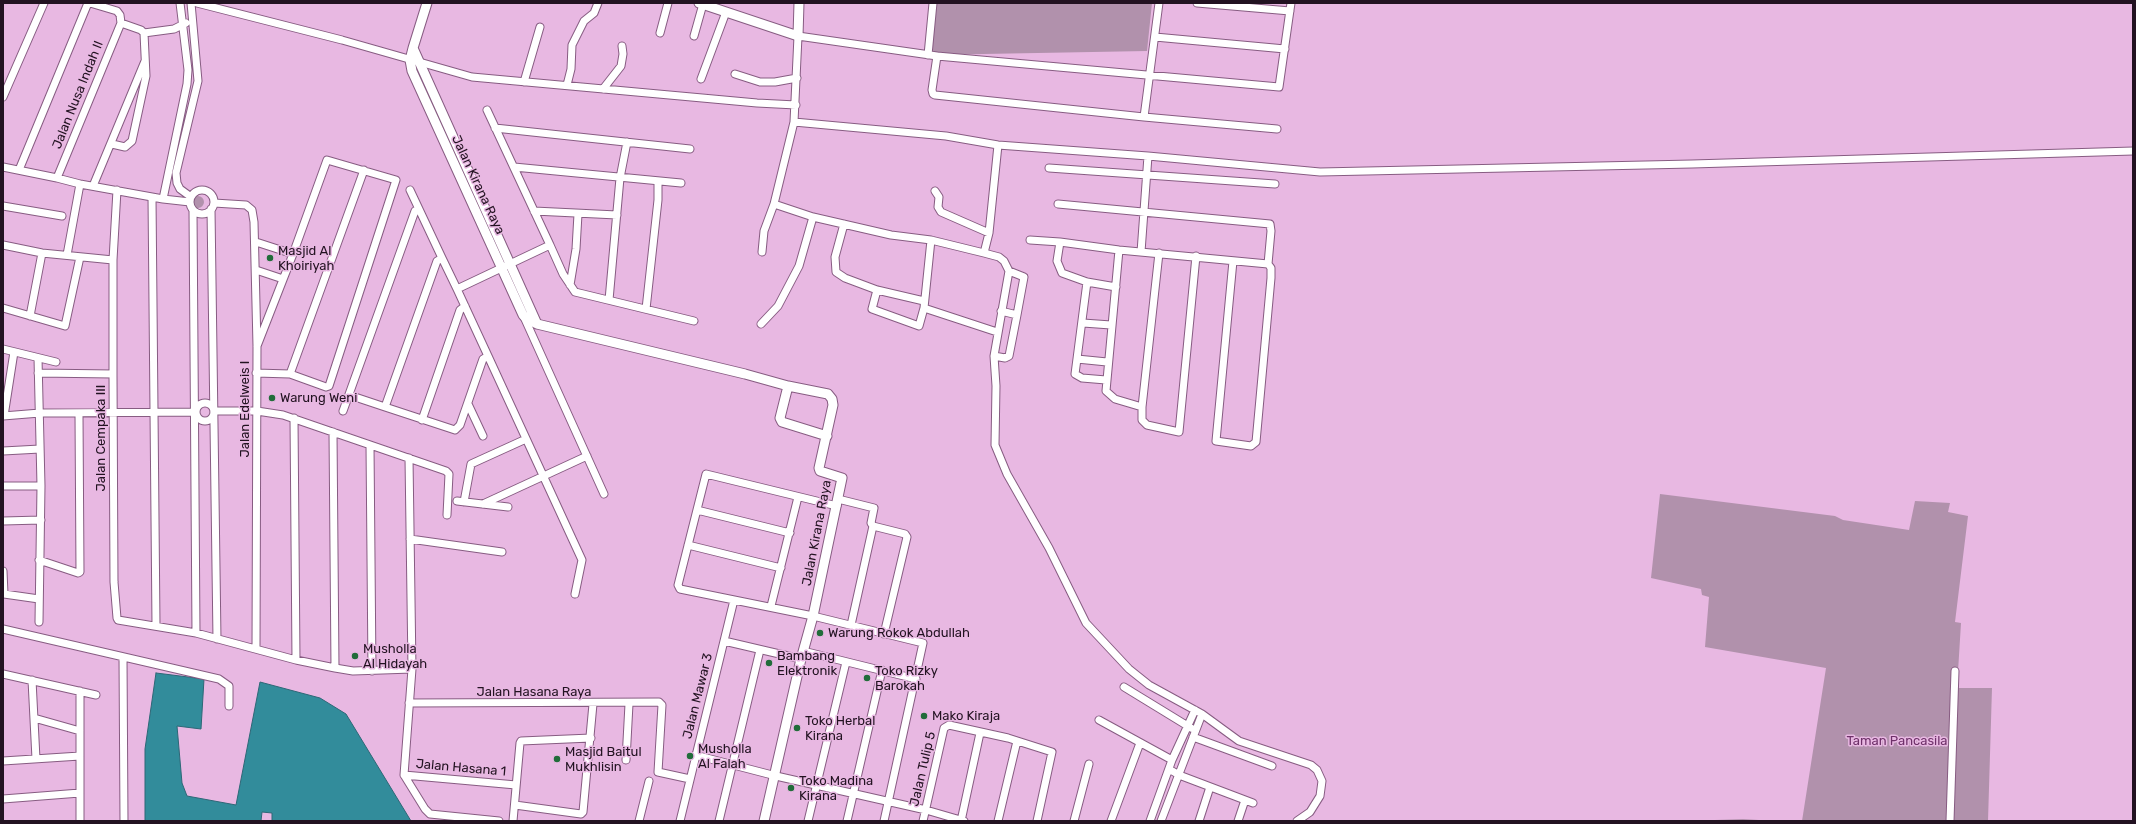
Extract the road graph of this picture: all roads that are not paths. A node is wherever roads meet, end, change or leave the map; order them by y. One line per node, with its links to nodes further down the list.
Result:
1 (44, 3): 41 (street)
2 (90, 3): 17 (street); 57 (street)
3 (180, 3): 19 (street)
4 (190, 3): 18 (street)
5 (197, 3): 31 (street)
6 (427, 3): 27 (street, Jalan Kirana Raya)
7 (598, 3): 39 (street)
8 (668, 3): 22 (street)
9 (799, 3): 24 (street)
10 (934, 3): 29 (street)
11 (1159, 3): 25 (street)
12 (1197, 3): 15 (street)
13 (1291, 3): 15 (street)
14 (701, 4): 16 (street); 23 (street)
15 (1290, 11): 28 (street)
16 (726, 12): 24 (street); 37 (street)
17 (121, 22): 21 (street); 60 (street, Jalan Nusa Indah II)
18 (193, 22): 19 (street); 72 (street)
19 (183, 23): 21 (street); 71 (street)
20 (540, 27): 38 (street)
21 (144, 33): 32 (street)
22 (660, 33)
23 (694, 36)
24 (798, 36): 29 (street); 36 (street)
25 (1155, 37): 28 (street); 35 (street)
26 (622, 46): 40 (street)
27 (413, 48): 31 (street, Jalan Kirana Raya); 33 (street, Jalan Kirana Raya)
28 (1284, 48): 35 (street)
29 (928, 55): 30 (street)
30 (937, 56): 35 (street); 44 (street)
31 (410, 60): 33 (street); 108 (street, Jalan Kirana Raya)
32 (145, 61): 49 (street); 49 (street)
33 (420, 62): 38 (street); 107 (street, Jalan Kirana Raya)
34 (735, 74): 36 (street)
35 (1150, 76): 44 (street)
36 (797, 78): 42 (street)
37 (701, 79)
38 (524, 82): 39 (street)
39 (567, 85): 40 (street)
40 (603, 89): 42 (street)
41 (3, 97)
42 (796, 104): 45 (street)
43 (486, 110): 46 (street)
44 (1144, 117): 47 (street)
45 (794, 122): 50 (street); 73 (street)
46 (495, 128): 48 (street); 55 (street)
47 (1277, 129)
48 (627, 142): 51 (street); 61 (street)
49 (112, 144): 66 (street)
50 (998, 145): 53 (street); 86 (street)
51 (690, 149)
52 (2133, 151): 53 (street)
53 (1148, 156): 59 (street)
54 (3, 167): 57 (street)
55 (514, 167): 61 (street); 79 (street)
56 (1049, 168): 59 (street)
57 (19, 170): 60 (street)
58 (364, 170): 99 (street); 144 (street); 144 (street)
59 (1146, 173): 65 (street); 80 (street)
60 (57, 178): 64 (street)
61 (620, 178): 62 (street); 82 (street)
62 (658, 182): 63 (street); 121 (street)
63 (681, 183)
64 (80, 184): 66 (street); 100 (street)
65 (1274, 184)
66 (93, 186): 67 (street)
67 (117, 190): 70 (street); 104 (street, Jalan Cempaka III)
68 (410, 190): 77 (street)
69 (935, 192): 86 (street)
70 (152, 197): 71 (street); 156 (street)
71 (163, 199): 72 (street)
72 (190, 199): 76 (street); 78 (street)
73 (774, 204): 84 (street); 94 (street)
74 (1058, 204): 80 (street)
75 (3, 206): 83 (street)
76 (212, 206): 78 (street); 89 (street, Jalan Edelweis I); 151 (street)
77 (419, 209): 103 (street); 147 (street)
78 (193, 210): 154 (street)
79 (534, 211): 81 (street); 91 (street)
80 (1143, 212): 95 (street); 106 (street)
81 (578, 214): 82 (street); 113 (street)
82 (617, 215): 117 (street)
83 (62, 216)
84 (813, 217): 85 (street); 129 (street)
85 (844, 224): 87 (street); 116 (street)
86 (989, 233): 97 (street)
87 (931, 240): 97 (street); 118 (street)
88 (1030, 240): 90 (street)
89 (256, 242): 99 (street); 109 (street, Jalan Edelweis I)
90 (1060, 242): 93 (street); 112 (street)
91 (550, 245): 107 (street); 113 (street)
92 (3, 246): 96 (street)
93 (1119, 250): 95 (street); 114 (street)
94 (762, 252)
95 (1141, 252): 98 (street)
96 (42, 253): 100 (street); 125 (street)
97 (984, 253): 110 (street)
98 (1159, 253): 101 (street); 150 (street)
99 (293, 254): 111 (street)
100 (67, 255): 102 (street)
101 (1196, 256): 105 (street); 150 (street)
102 (80, 257): 104 (street); 125 (street)
103 (442, 258): 115 (street); 149 (street)
104 (113, 260): 143 (street, Jalan Cempaka III)
105 (1233, 261): 106 (street); 106 (street)
106 (1268, 264)
107 (511, 265): 108 (street); 128 (street, Jalan Kirana Raya)
108 (502, 269): 115 (street); 123 (street, Jalan Kirana Raya)
109 (256, 270): 111 (street); 132 (street, Jalan Edelweis I)
110 (1009, 271): 122 (street); 124 (street)
111 (283, 279): 132 (street)
112 (1087, 282): 114 (street); 127 (street)
113 (570, 285): 117 (street)
114 (1116, 287): 130 (street)
115 (457, 289): 119 (street)
116 (877, 290): 118 (street); 118 (street)
117 (609, 300): 121 (street)
118 (924, 304): 131 (street)
119 (465, 306): 135 (street); 162 (street)
120 (3, 308): 125 (street)
121 (646, 309): 126 (street)
122 (1001, 311): 124 (street); 131 (street)
123 (523, 315): 128 (street); 171 (street)
124 (1017, 315): 136 (street)
125 (30, 316)
126 (694, 321)
127 (1083, 322): 130 (street); 138 (street)
128 (537, 324): 146 (street)
129 (761, 324)
130 (1111, 325): 140 (street)
131 (997, 332): 136 (street)
132 (257, 346): 142 (street, Jalan Edelweis I)
133 (3, 349): 134 (street)
134 (14, 352): 137 (street); 159 (street)
135 (488, 356): 148 (street); 167 (street)
136 (994, 356): 227 (street)
137 (38, 358): 139 (street); 141 (street)
138 (1077, 359): 140 (street); 145 (street)
139 (56, 362)
140 (1107, 362): 145 (street)
141 (38, 373): 143 (street); 155 (street)
142 (256, 373): 144 (street); 152 (street, Jalan Edelweis I)
143 (113, 374): 158 (street, Jalan Cempaka III)
144 (290, 374)
145 (1106, 380): 150 (street)
146 (788, 386): 166 (street); 166 (street)
147 (348, 395): 149 (street); 153 (street)
148 (468, 404): 161 (street); 163 (street)
149 (385, 408): 162 (street)
150 (1142, 408)
151 (214, 411): 152 (street); 154 (street); 154 (street); 204 (street)
152 (257, 411): 160 (street); 206 (street, Jalan Edelweis I)
153 (343, 411)
154 (195, 412): 156 (street); 202 (street)
155 (40, 413): 157 (street); 159 (street); 169 (street)
156 (154, 413): 158 (street); 199 (street)
157 (79, 414): 158 (street); 190 (street)
158 (113, 414): 199 (street, Jalan Cempaka III)
159 (3, 416)
160 (294, 418): 164 (street); 210 (street)
161 (474, 418): 163 (street); 165 (street)
162 (422, 420): 163 (street)
163 (460, 425)
164 (333, 432): 168 (street); 212 (street)
165 (483, 436)
166 (827, 436): 178 (street, Jalan Kirana Raya)
167 (526, 439): 173 (street); 179 (street)
168 (370, 444): 172 (street); 216 (street)
169 (40, 449): 170 (street); 175 (street)
170 (3, 451)
171 (587, 456): 173 (street); 176 (street)
172 (409, 458): 182 (street); 187 (street)
173 (543, 476): 179 (street); 193 (street)
174 (3, 486): 175 (street)
175 (41, 486): 183 (street)
176 (604, 494)
177 (798, 497): 178 (street); 181 (street); 186 (street)
178 (838, 503): 185 (street); 197 (street, Jalan Kirana Raya)
179 (483, 504): 180 (street)
180 (508, 507)
181 (697, 510): 186 (street); 188 (street)
182 (447, 515)
183 (41, 520): 184 (street); 190 (street)
184 (3, 521)
185 (873, 526): 200 (street); 203 (street)
186 (790, 533): 191 (street)
187 (410, 538): 189 (street); 213 (street)
188 (688, 545): 191 (street); 195 (street)
189 (502, 552)
190 (39, 560): 194 (street)
191 (781, 568): 196 (street)
192 (3, 571): 194 (street)
193 (575, 594)
194 (39, 599): 198 (street)
195 (734, 600): 196 (street); 205 (street, Jalan Mawar 3)
196 (771, 606): 197 (street)
197 (813, 616): 200 (street); 208 (street, Jalan Kirana Raya)
198 (39, 622)
199 (156, 625): 202 (street)
200 (851, 625): 203 (street)
201 (3, 629): 209 (street)
202 (196, 633): 204 (street)
203 (884, 634): 218 (street)
204 (217, 639): 206 (street)
205 (724, 641): 207 (street); 238 (street, Jalan Mawar 3)
206 (256, 649): 210 (street)
207 (760, 650): 208 (street); 245 (street)
208 (802, 655): 211 (street); 250 (street, Jalan Kirana Raya)
209 (123, 657): 226 (street); 265 (street)
210 (296, 660): 212 (street)
211 (846, 662): 214 (street); 254 (street)
212 (335, 668): 216 (street)
213 (412, 670): 216 (street); 223 (street)
214 (882, 670): 218 (street); 257 (street)
215 (1955, 670): 286 (street)
216 (372, 671)
217 (3, 674): 219 (street)
218 (916, 679): 260 (street)
219 (32, 680): 221 (street); 229 (street)
220 (1124, 687): 231 (street)
221 (80, 691): 222 (street); 232 (street)
222 (96, 695)
223 (409, 703): 224 (street, Jalan Hasana Raya); 248 (street)
224 (592, 704): 225 (street, Jalan Hasana Raya); 235 (street)
225 (629, 704): 241 (street); 251 (street, Jalan Hasana Raya)
226 (230, 706)
227 (1195, 710): 228 (street); 231 (street)
228 (1202, 714): 234 (street); 285 (street)
229 (34, 718): 232 (street); 240 (street)
230 (1099, 720): 237 (street)
231 (1187, 726): 234 (street); 242 (street)
232 (80, 731): 239 (street)
233 (980, 733): 236 (street); 263 (street, Jalan Tulip 5); 276 (street)
234 (1194, 734): 246 (street); 249 (street)
235 (591, 738): 253 (street); 262 (street)
236 (1017, 741): 277 (street); 278 (street)
237 (1140, 743): 242 (street); 280 (street)
238 (695, 754): 245 (street); 251 (street, Jalan Mawar 3)
239 (80, 756): 240 (street); 256 (street)
240 (36, 759): 243 (street)
241 (626, 760)
242 (1172, 760): 247 (street)
243 (3, 761)
244 (1089, 764): 279 (street)
245 (733, 765): 250 (street); 270 (street)
246 (1272, 766)
247 (1169, 769): 249 (street); 281 (street)
248 (404, 775): 253 (street, Jalan Hasana 1); 266 (street)
249 (1179, 775): 255 (street); 282 (street)
250 (776, 776): 254 (street); 271 (street, Jalan Kirana Raya)
251 (690, 779): 269 (street, Jalan Mawar 3)
252 (649, 781): 268 (street)
253 (516, 784): 262 (street)
254 (817, 784): 257 (street); 272 (street)
255 (1210, 787): 259 (street); 283 (street)
256 (80, 792): 258 (street); 264 (street)
257 (853, 793): 260 (street); 273 (street)
258 (3, 799)
259 (1245, 800): 261 (street); 284 (street)
260 (889, 801): 263 (street); 274 (street)
261 (1253, 803)
262 (515, 805): 267 (street)
263 (926, 810): 275 (street, Jalan Tulip 5); 276 (street)
264 (80, 821)
265 (124, 821)
266 (499, 821)
267 (513, 821)
268 (639, 821)
269 (680, 821)
270 (719, 821)
271 (764, 821)
272 (808, 821)
273 (847, 821)
274 (884, 821)
275 (923, 821)
276 (962, 821)
277 (998, 821)
278 (1037, 821)
279 (1074, 821)
280 (1111, 821)
281 (1150, 821)
282 (1161, 821)
283 (1198, 821)
284 (1238, 821)
285 (1297, 821)
286 (1950, 821)

